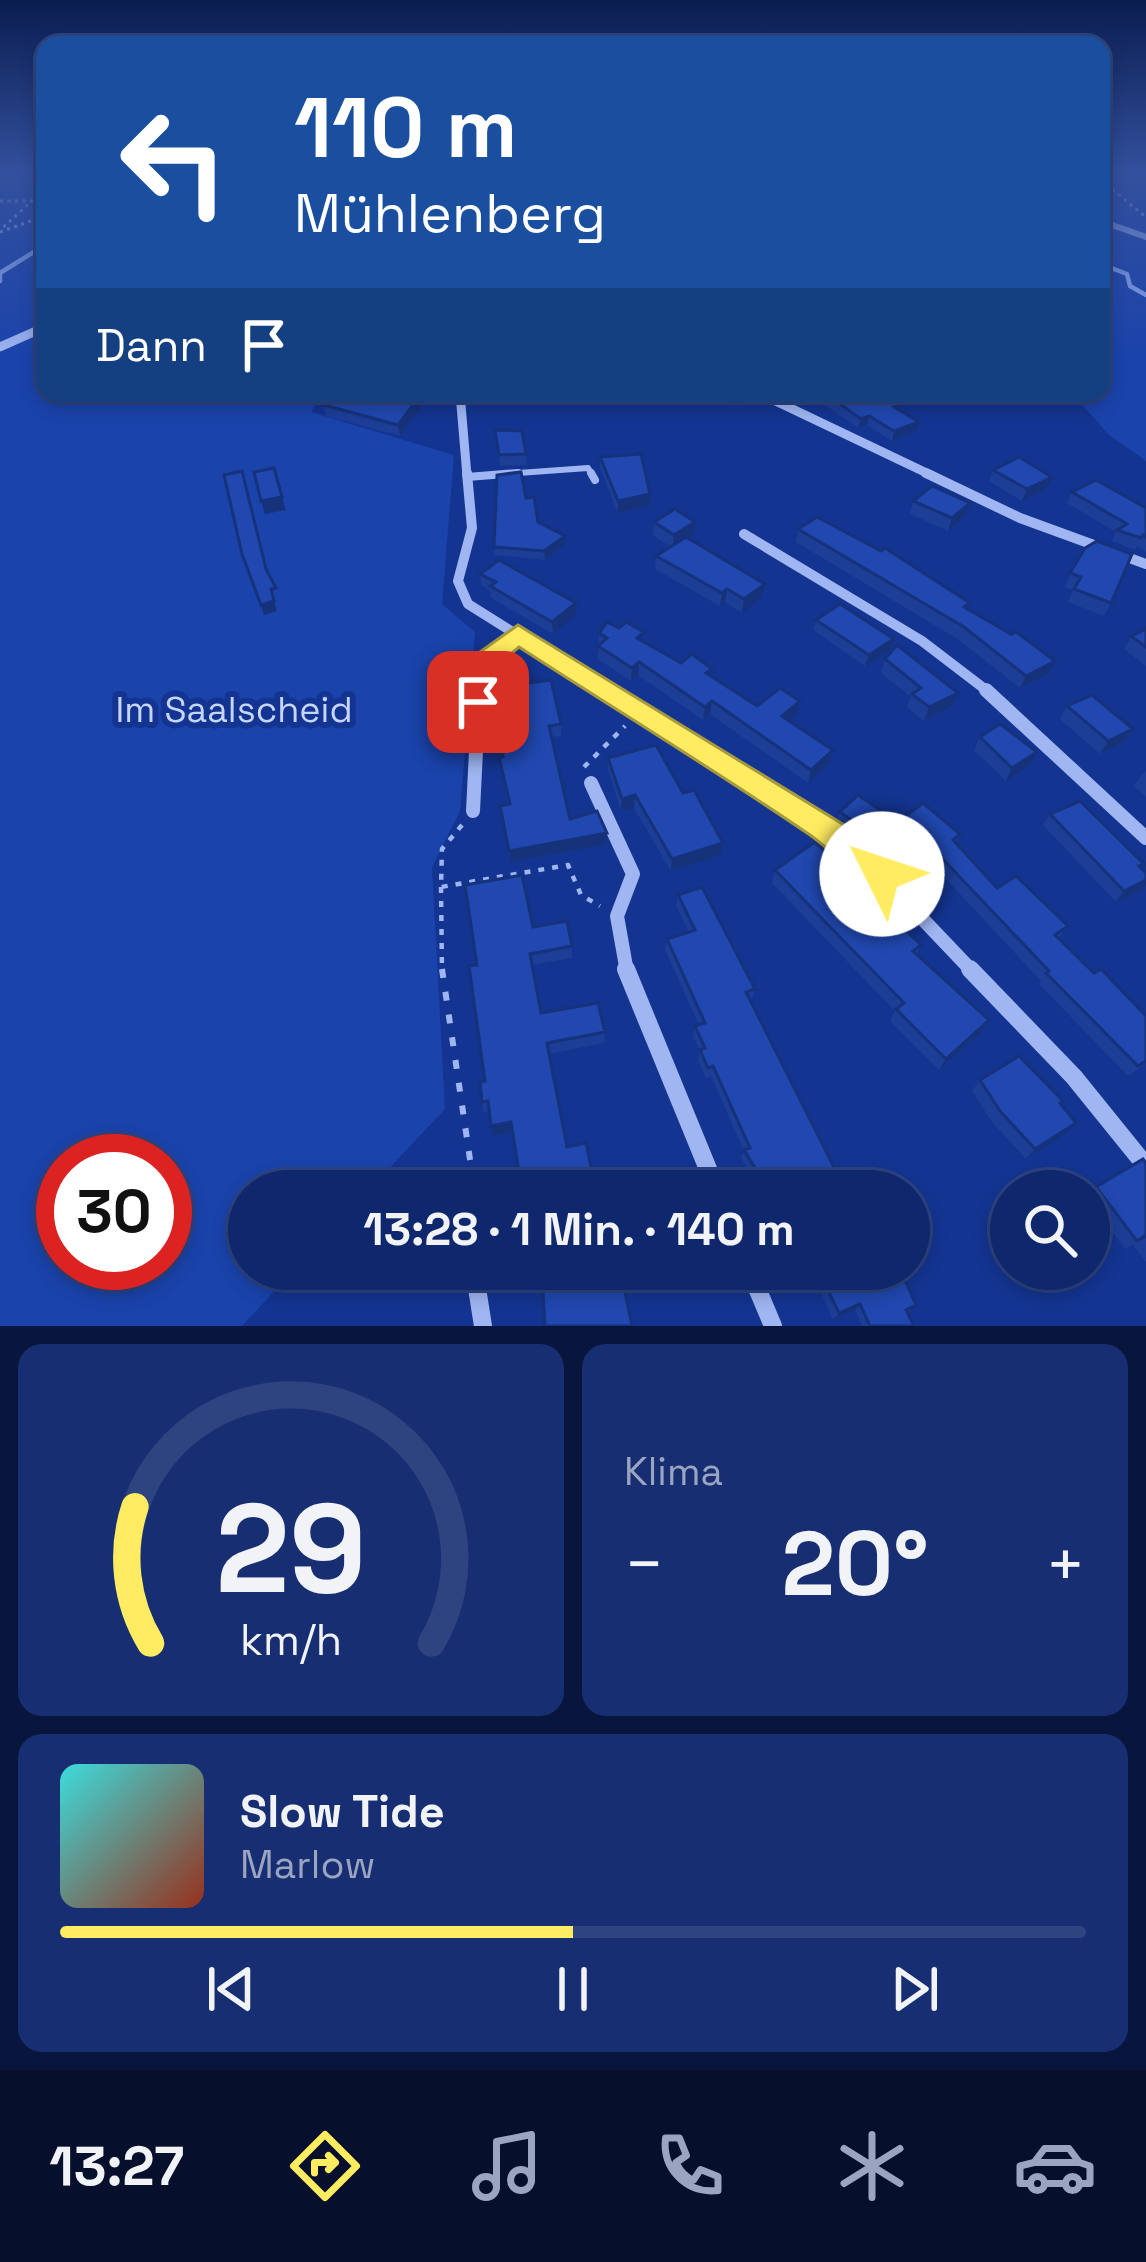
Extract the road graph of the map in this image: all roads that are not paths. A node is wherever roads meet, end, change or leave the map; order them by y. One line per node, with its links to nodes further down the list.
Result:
1 (36, 331): 2 (street)
2 (0, 347)
3 (461, 402): 5 (street)
4 (778, 402): 8 (street)
5 (467, 477): 6 (lane); 9 (street)
6 (595, 480)
7 (743, 534): 12 (street)
8 (1146, 564)
9 (518, 634): 11 (street); 13 (street)
10 (592, 783): 14 (street)
11 (473, 812)
12 (1146, 838)
13 (1146, 1166)
14 (708, 1170)
15 (477, 1290): 17 (street)
16 (758, 1290): 18 (street)
17 (483, 1326)
18 (773, 1326)

